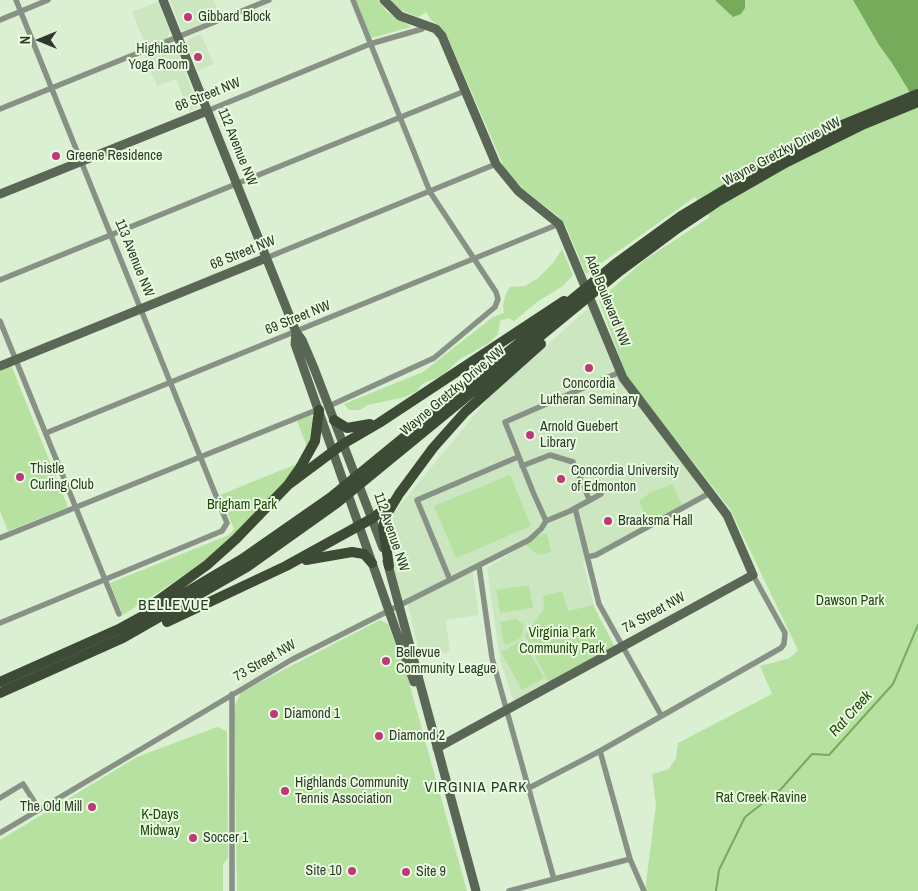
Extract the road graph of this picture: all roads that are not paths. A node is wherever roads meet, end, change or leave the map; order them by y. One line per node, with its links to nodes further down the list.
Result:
1 (16, 0): 7 (street, 113 Avenue NW)
2 (48, 0): 7 (street)
3 (163, 0): 10 (street, 112 Avenue NW)
4 (269, 0): 10 (street)
5 (353, 0): 11 (street)
6 (384, 0): 9 (street, Ada Boulevard NW)
7 (21, 11): 8 (street); 12 (street, 113 Avenue NW)
8 (0, 20)
9 (426, 25): 11 (street, 66 Street NW); 13 (street, Ada Boulevard NW)
10 (178, 37): 12 (street); 17 (street, 112 Avenue NW)
11 (370, 44): 17 (street, 66 Street NW); 18 (street)
12 (52, 88): 16 (street); 20 (street, 113 Avenue NW)
13 (466, 91): 18 (street); 21 (street, Ada Boulevard NW)
14 (918, 94): 19 (main road, Wayne Gretzky Drive NW)
15 (918, 102): 19 (main road, Wayne Gretzky Drive NW)
16 (0, 109)
17 (207, 110): 20 (street, 66 Street NW); 22 (street, 112 Avenue NW)
18 (400, 119): 22 (street); 23 (street)
19 (862, 121): 30 (main road, Wayne Gretzky Drive NW)
20 (81, 161): 24 (street, 66 Street NW); 26 (street, 113 Avenue NW)
21 (496, 164): 23 (street, 68 Street NW); 25 (street, Ada Boulevard NW)
22 (237, 184): 26 (street); 27 (street, 112 Avenue NW)
23 (430, 192): 27 (street, 68 Street NW); 28 (street)
24 (0, 194)
25 (559, 224): 28 (street, 69 Street NW); 36 (street, Ada Boulevard NW)
26 (111, 235): 29 (street); 31 (street, 113 Avenue NW)
27 (266, 258): 31 (street, 68 Street NW); 33 (street, 112 Avenue NW)
28 (474, 260): 33 (street, 69 Street NW); 38 (street)
29 (0, 280)
30 (584, 295): 39 (main road); 49 (main road); 70 (main road, Wayne Gretzky Drive NW)
31 (141, 309): 34 (street, 68 Street NW); 37 (street, 113 Avenue NW)
32 (0, 321): 34 (street)
33 (296, 332): 37 (street, 69 Street NW); 38 (street, 112 Avenue NW)
34 (16, 360): 35 (street, 68 Street NW); 41 (street)
35 (0, 366)
36 (620, 372): 45 (street); 48 (street, Ada Boulevard NW)
37 (171, 383): 41 (street, 69 Street NW); 44 (street, 113 Avenue NW)
38 (322, 408): 40 (street, 112 Avenue NW); 43 (street, 112 Avenue NW); 44 (street); 47 (main road)
39 (385, 418): 40 (main road); 42 (main road)
40 (334, 420): 42 (street, 112 Avenue NW)
41 (46, 433): 52 (street)
42 (343, 444): 43 (main road); 54 (street, 112 Avenue NW)
43 (333, 451): 47 (main road); 56 (street, 112 Avenue NW)
44 (201, 456): 52 (street); 65 (street, 113 Avenue NW)
45 (518, 457): 46 (street); 64 (street)
46 (522, 466): 51 (street); 55 (street)
47 (288, 485): 70 (main road)
48 (710, 493): 58 (street); 63 (street, Ada Boulevard NW)
49 (399, 494): 54 (main road); 61 (main road)
50 (601, 494): 51 (street)
51 (589, 500): 53 (street)
52 (75, 506): 57 (street); 65 (street)
53 (575, 508): 55 (street); 58 (street)
54 (373, 518): 56 (main road); 61 (street, 112 Avenue NW)
55 (546, 521): 62 (street, 73 Street NW)
56 (360, 524): 59 (street, 112 Avenue NW); 60 (main road)
57 (0, 538)
58 (588, 556): 71 (street)
59 (372, 563): 60 (main road); 67 (street, 112 Avenue NW)
60 (286, 566): 70 (main road)
61 (389, 566): 66 (street, 112 Avenue NW)
62 (479, 566): 64 (street, 73 Street NW); 75 (street)
63 (753, 575): 71 (street, 74 Street NW); 76 (street, Ada Boulevard NW)
64 (450, 580): 66 (street, 73 Street NW)
65 (104, 581): 68 (street); 69 (street)
66 (399, 605): 67 (street, 73 Street NW); 77 (street, 112 Avenue NW)
67 (389, 610): 74 (street, 73 Street NW); 77 (street, 112 Avenue NW)
68 (119, 614)
69 (0, 623)
70 (122, 633): 72 (main road, Wayne Gretzky Drive NW); 73 (main road, Wayne Gretzky Drive NW)
71 (622, 646): 75 (street, 74 Street NW); 76 (street)
72 (0, 682)
73 (0, 693)
74 (232, 694): 81 (street, 73 Street NW); 85 (street)
75 (507, 711): 77 (street, 74 Street NW); 79 (street)
76 (661, 715): 78 (street)
77 (438, 748): 86 (street, 112 Avenue NW)
78 (600, 751): 79 (street); 83 (street)
79 (529, 788): 84 (street)
80 (0, 798): 81 (street)
81 (39, 809): 82 (street, 73 Street NW)
82 (0, 832)
83 (630, 859): 84 (street); 88 (street)
84 (554, 879): 87 (street)
85 (232, 891)
86 (476, 891)
87 (509, 891)
88 (644, 891)

